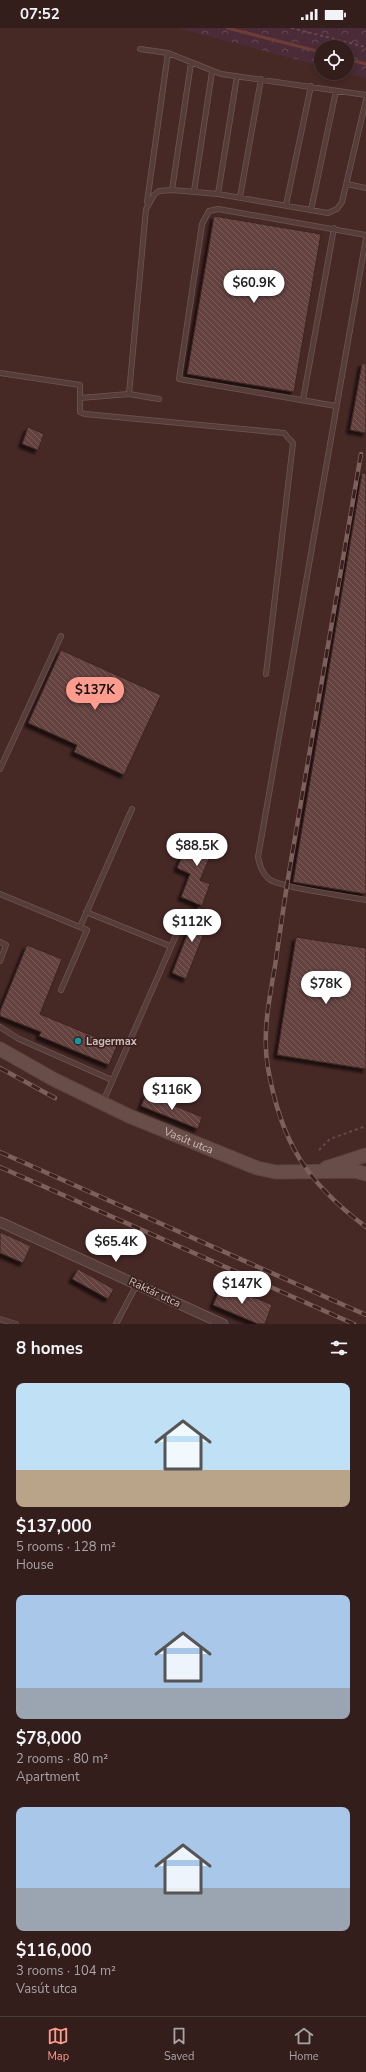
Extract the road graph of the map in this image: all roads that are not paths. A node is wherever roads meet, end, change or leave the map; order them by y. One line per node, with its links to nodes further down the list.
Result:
1 (140, 49): 2 (lane)
2 (168, 53): 3 (lane); 18 (lane)
3 (191, 63): 4 (lane); 13 (lane)
4 (212, 72): 5 (lane); 14 (lane)
5 (237, 76): 6 (lane); 15 (lane)
6 (261, 79): 7 (lane); 16 (lane)
7 (311, 86): 8 (lane); 17 (lane)
8 (336, 91): 9 (lane); 19 (lane)
9 (366, 95)
10 (366, 100): 11 (lane)
11 (347, 184): 12 (lane); 19 (lane)
12 (366, 188)
13 (172, 190): 14 (lane); 18 (lane)
14 (194, 191): 15 (lane)
15 (218, 194): 16 (lane)
16 (240, 197): 17 (lane)
17 (286, 205): 19 (lane)
18 (146, 209): 24 (lane)
19 (311, 210)
20 (334, 228): 21 (lane); 27 (lane); 27 (lane)
21 (366, 234)
22 (366, 238): 28 (lane)
23 (0, 373): 25 (lane)
24 (128, 394): 25 (lane); 26 (lane)
25 (80, 398): 30 (lane)
26 (159, 399)
27 (303, 400): 28 (lane)
28 (336, 406): 34 (lane)
29 (60, 636): 31 (lane)
30 (266, 674)
31 (0, 769)
32 (132, 809): 35 (lane)
33 (0, 894): 37 (lane)
34 (366, 900)
35 (86, 912): 37 (lane); 39 (lane)
36 (184, 917): 39 (lane)
37 (80, 927): 41 (lane)
38 (0, 942): 40 (lane)
39 (170, 946): 44 (lane)
40 (0, 961)
41 (61, 990)
42 (0, 1027): 44 (lane)
43 (0, 1049): 45 (street, Vasút utca)
44 (112, 1080): 45 (lane)
45 (102, 1104): 47 (street, Vasút utca)
46 (366, 1155): 47 (street, Vasút utca)
47 (321, 1171): 48 (street, Vasút utca)
48 (366, 1174)
49 (0, 1222): 50 (street, Raktár utca)
50 (137, 1284): 53 (lane); 54 (street, Raktár utca)
51 (0, 1319): 52 (lane)
52 (16, 1324)
53 (116, 1324)
54 (223, 1324)

